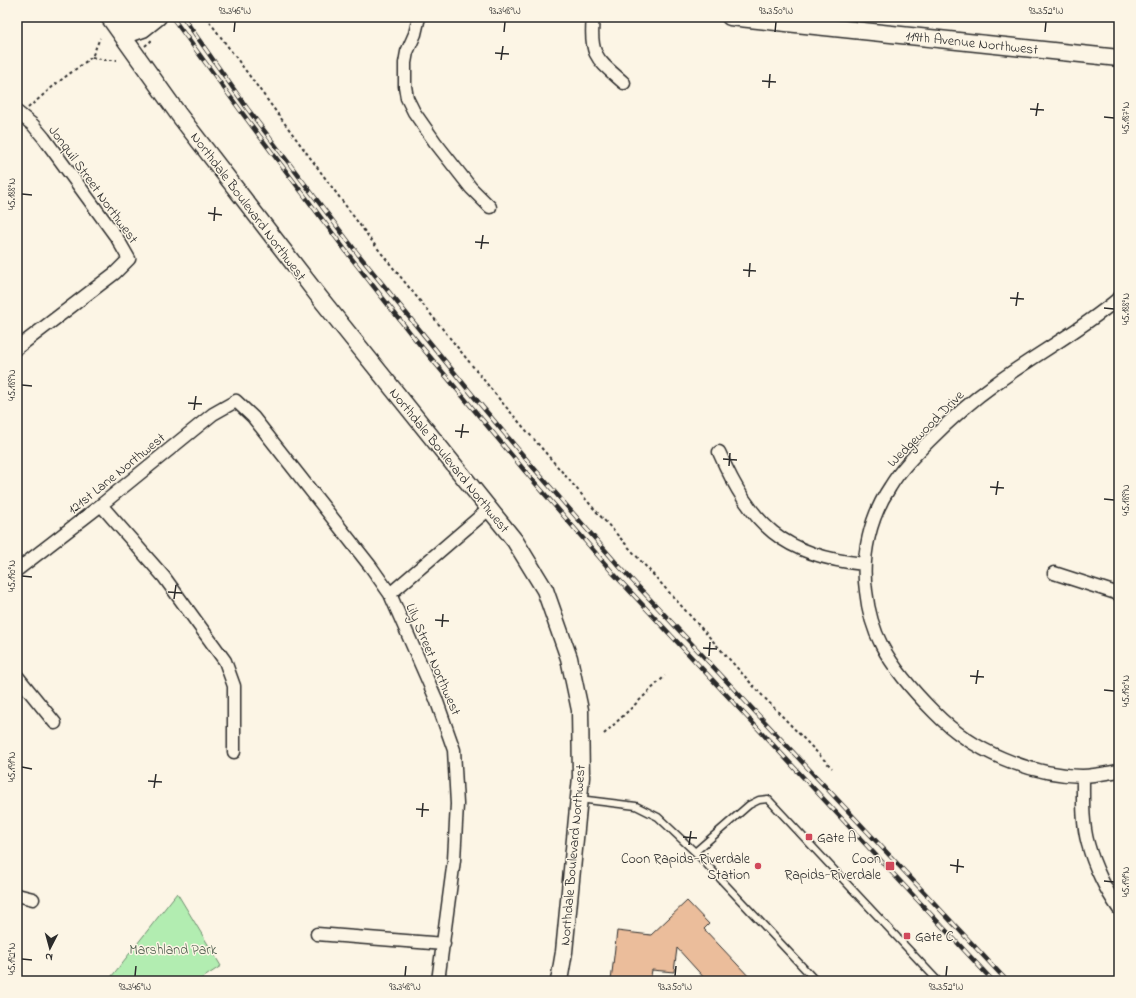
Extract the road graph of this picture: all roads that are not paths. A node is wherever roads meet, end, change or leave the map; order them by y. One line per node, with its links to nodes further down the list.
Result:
1 (109, 17): 8 (street, Northdale Boulevard Northwest)
2 (138, 17): 8 (street)
3 (158, 17): 8 (street)
4 (419, 17): 12 (street)
5 (593, 17): 10 (street)
6 (730, 17): 7 (street, 119th Avenue Northwest)
7 (777, 19): 9 (street, 119th Avenue Northwest)
8 (123, 36): 18 (street, Northdale Boulevard Northwest)
9 (1119, 58)
10 (624, 83)
11 (18, 115): 14 (street, Jonquil Street Northwest)
12 (490, 207)
13 (1119, 298): 19 (street, Wedgewood Drive)
14 (17, 348)
15 (236, 401): 17 (street, 121st Lane Northwest); 22 (street, Lily Street Northwest)
16 (719, 452): 19 (street)
17 (101, 504): 20 (street, 121st Lane Northwest); 26 (street)
18 (490, 508): 22 (street); 29 (street, Northdale Boulevard Northwest)
19 (864, 564): 28 (street, Wedgewood Drive)
20 (17, 570)
21 (1054, 573): 23 (street)
22 (390, 594): 35 (street, Lily Street Northwest)
23 (1119, 594)
24 (17, 676): 25 (street)
25 (55, 723)
26 (234, 752)
27 (1119, 771): 28 (street, Wedgewood Drive)
28 (1083, 776): 33 (street)
29 (579, 798): 30 (lane); 37 (street, Northdale Boulevard Northwest)
30 (695, 852): 38 (lane); 39 (lane)
31 (17, 895): 32 (street)
32 (33, 899)
33 (1119, 909)
34 (317, 934): 35 (street)
35 (444, 944): 36 (street, Lily Street Northwest)
36 (438, 981)
37 (559, 981)
38 (816, 981)
39 (938, 981)

